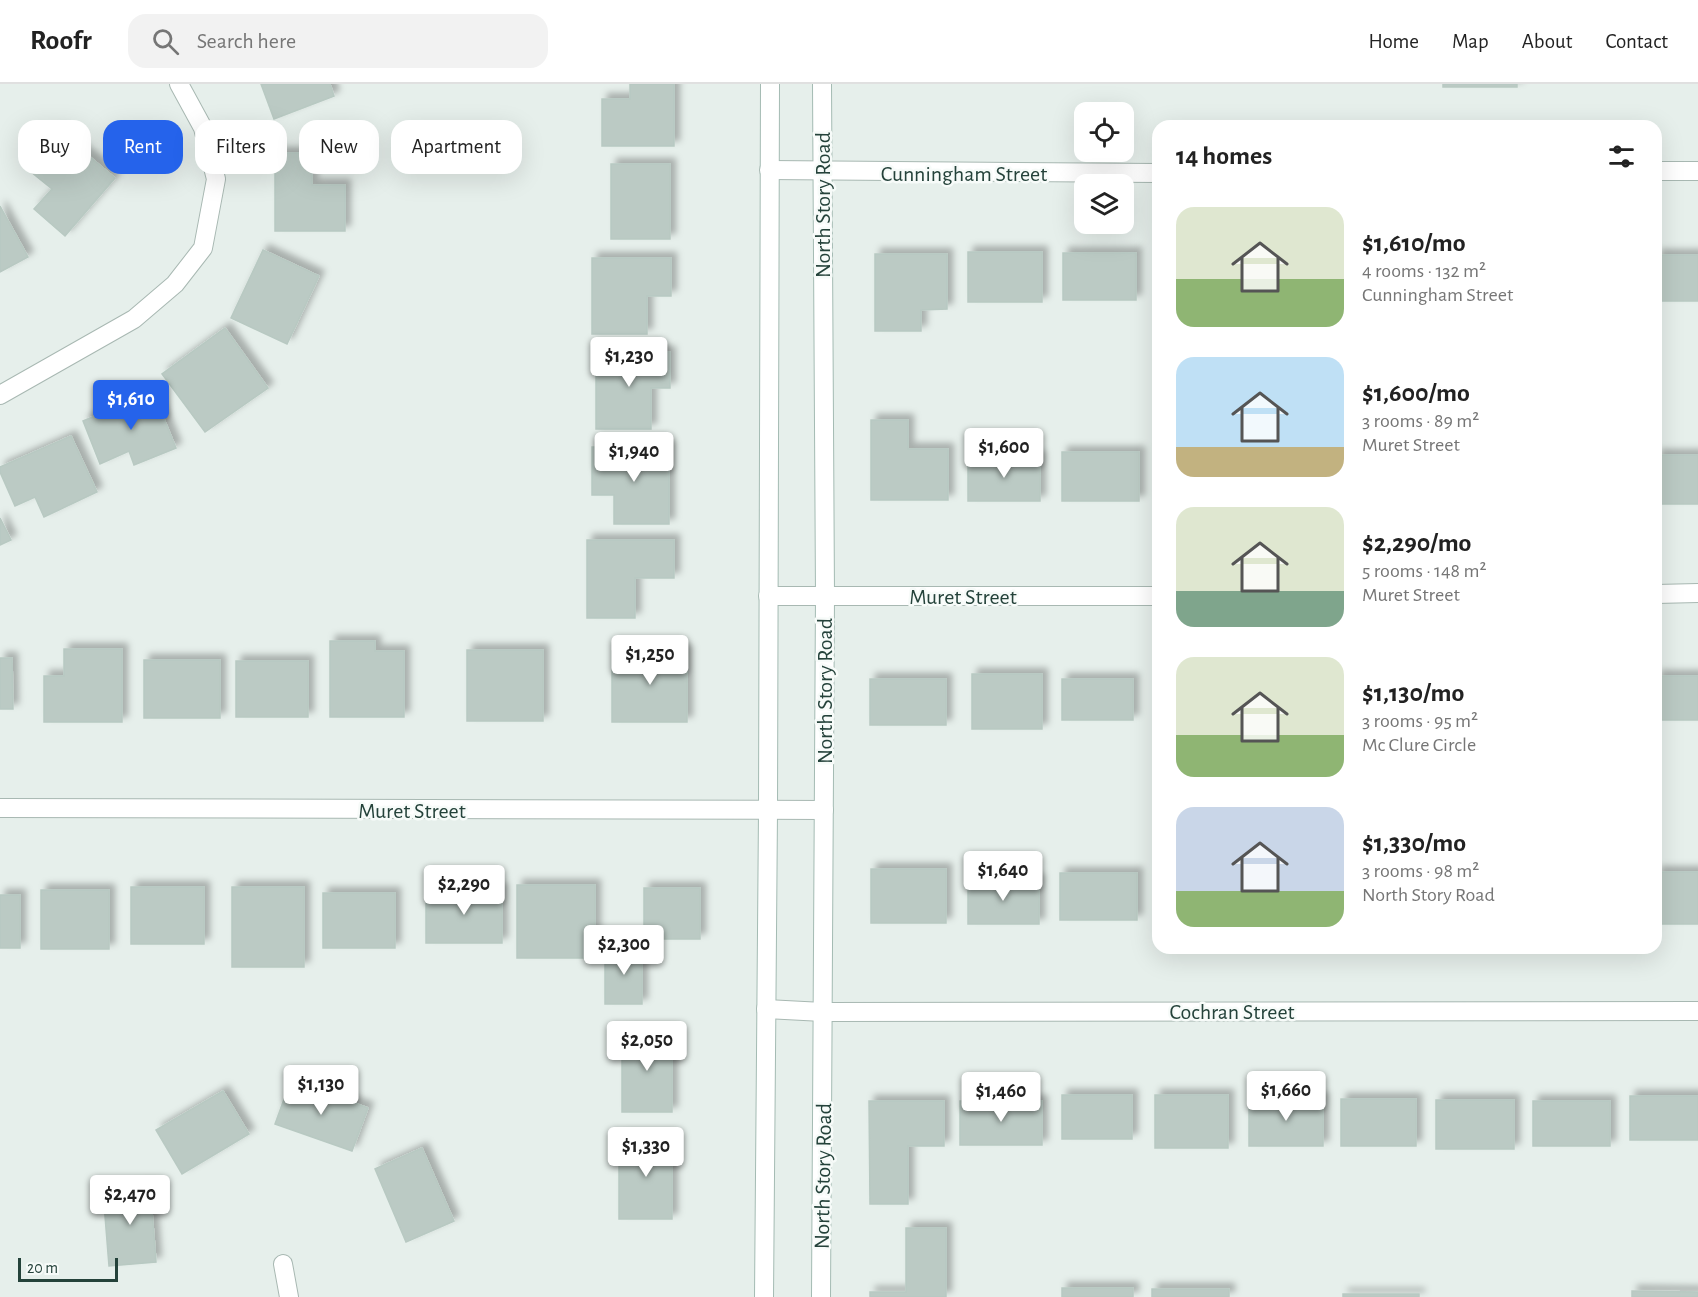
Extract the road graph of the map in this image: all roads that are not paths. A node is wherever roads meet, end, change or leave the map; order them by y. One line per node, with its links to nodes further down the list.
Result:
1 (179, 84): 9 (street)
2 (770, 84): 4 (street)
3 (822, 84): 5 (street, North Story Road)
4 (769, 170): 5 (street, Cunningham Street); 12 (street)
5 (822, 171): 8 (street, Cunningham Street); 13 (street, North Story Road)
6 (1662, 171): 7 (street)
7 (1698, 171)
8 (1152, 173)
9 (0, 395)
10 (1698, 593): 11 (street)
11 (1662, 594)
12 (768, 596): 13 (street, Muret Street); 17 (street)
13 (825, 596): 14 (street, Muret Street); 16 (street, North Story Road)
14 (1152, 596)
15 (0, 808): 17 (street, Muret Street)
16 (824, 810): 17 (street, Muret Street); 20 (street, North Story Road)
17 (768, 811): 18 (street)
18 (766, 1009): 20 (street, Cochran Street); 23 (street)
19 (1698, 1011): 20 (street, Cochran Street)
20 (823, 1012): 24 (street, North Story Road)
21 (283, 1264): 22 (street)
22 (289, 1297)
23 (764, 1297)
24 (821, 1297)

